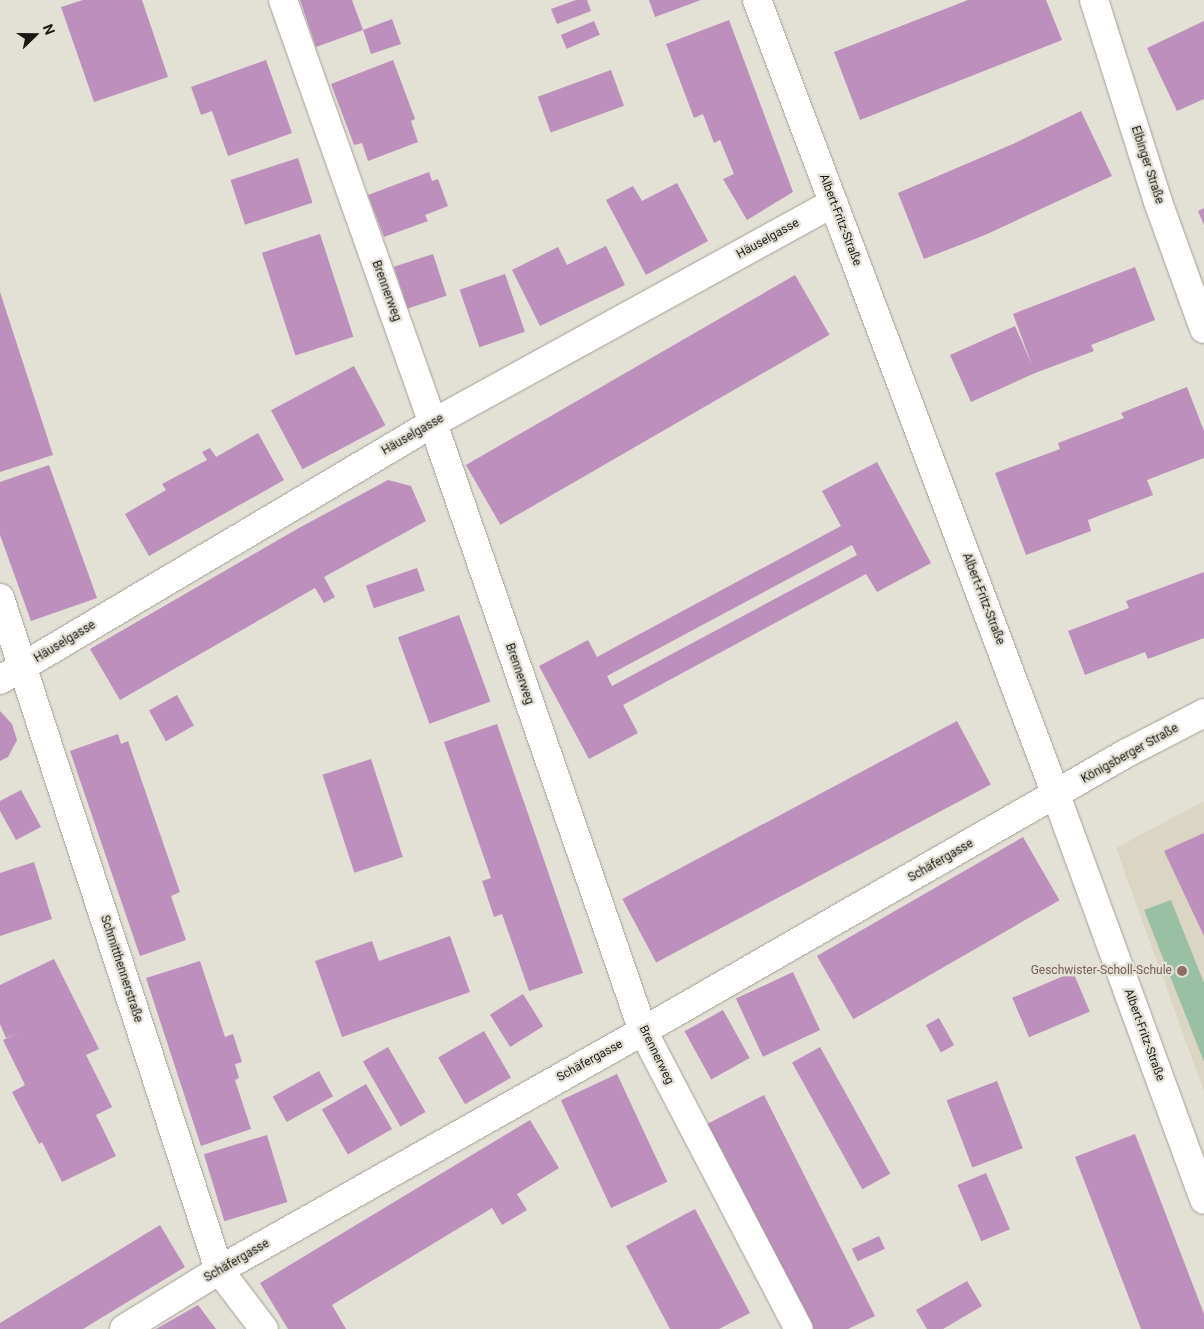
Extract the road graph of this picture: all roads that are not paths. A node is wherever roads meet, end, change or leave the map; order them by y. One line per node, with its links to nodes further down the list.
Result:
1 (283, 0): 6 (street, Brennerweg)
2 (757, 0): 4 (street, Albert-Fritz-Straße)
3 (1094, 0): 5 (street, Elbinger Straße)
4 (834, 203): 6 (street, Häuselgasse); 10 (street, Albert-Fritz-Straße)
5 (1204, 328)
6 (433, 423): 8 (street, Häuselgasse); 11 (street, Brennerweg)
7 (0, 598): 8 (street, Schmitthennerstraße)
8 (11, 674): 13 (street, Schmitthennerstraße)
9 (1204, 713): 10 (street, Königsberger Straße)
10 (1056, 795): 11 (street, Schäfergasse); 12 (street, Albert-Fritz-Straße)
11 (643, 1031): 13 (street, Schäfergasse); 16 (street, Brennerweg)
12 (1204, 1200)
13 (219, 1270): 14 (street, Schäfergasse); 15 (street, Schmitthennerstraße)
14 (124, 1329)
15 (264, 1329)
16 (798, 1329)

